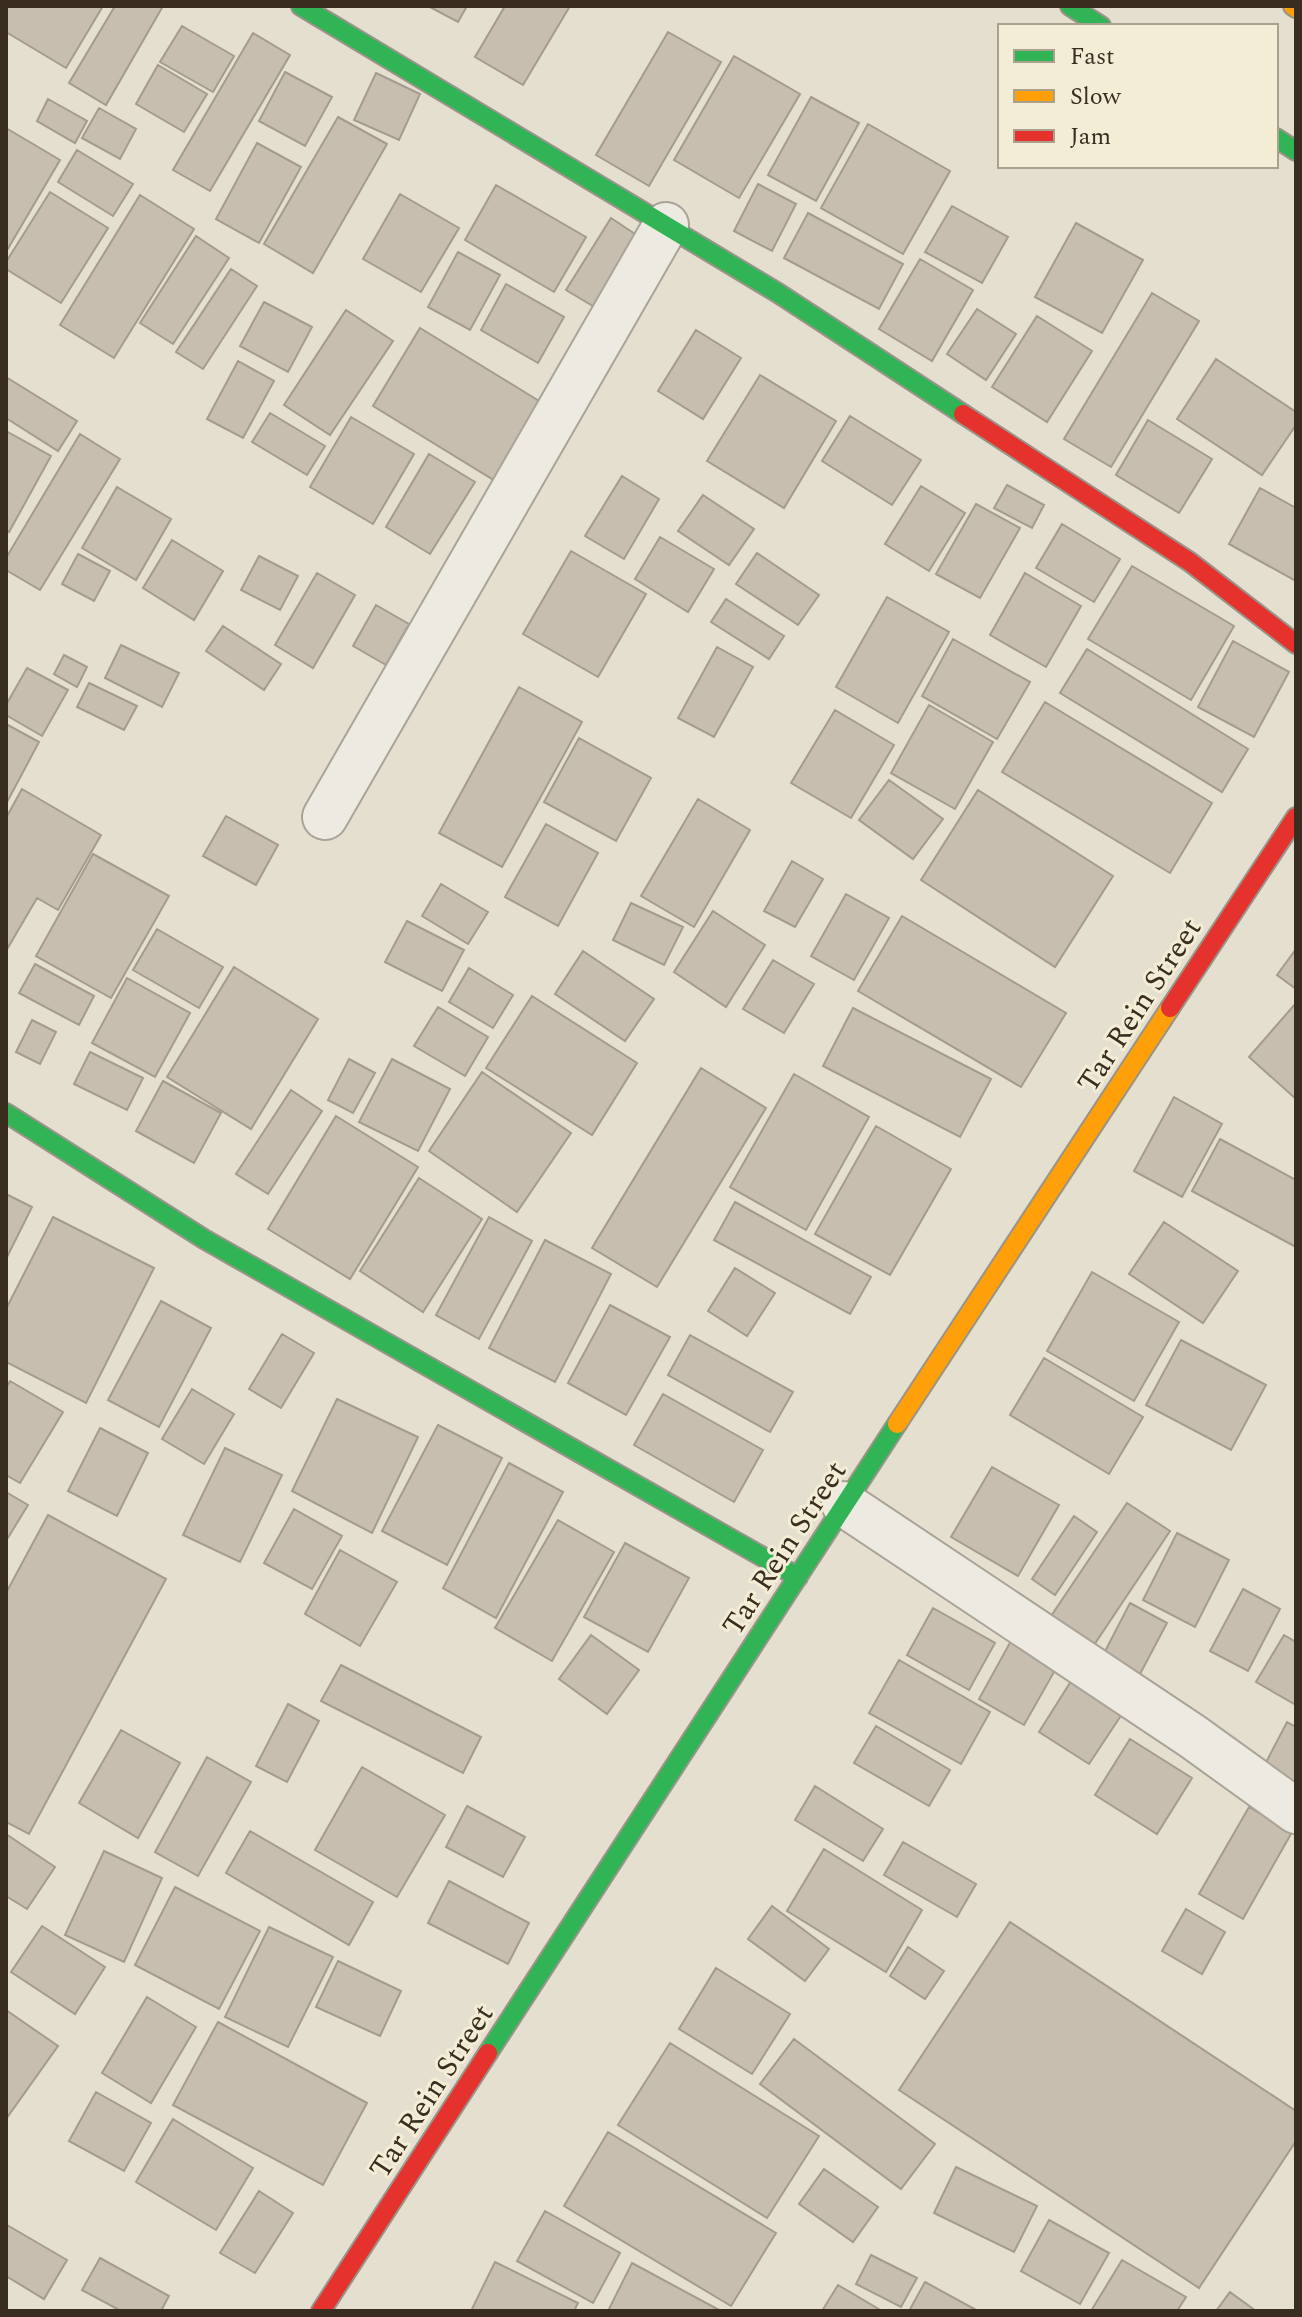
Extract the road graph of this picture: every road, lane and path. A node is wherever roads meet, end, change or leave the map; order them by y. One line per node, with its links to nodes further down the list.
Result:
1 (301, 6): 6 (street)
2 (1070, 6): 3 (street)
3 (1098, 24)
4 (1278, 139): 5 (street)
5 (1296, 151)
6 (666, 225): 7 (street); 8 (street)
7 (1296, 644)
8 (325, 817)
9 (1296, 817): 11 (street, Tar Rein Street)
10 (6, 1113): 12 (street)
11 (844, 1504): 12 (street, Tar Rein Street); 13 (street)
12 (798, 1577): 14 (street, Tar Rein Street)
13 (1296, 1811)
14 (321, 2311)

